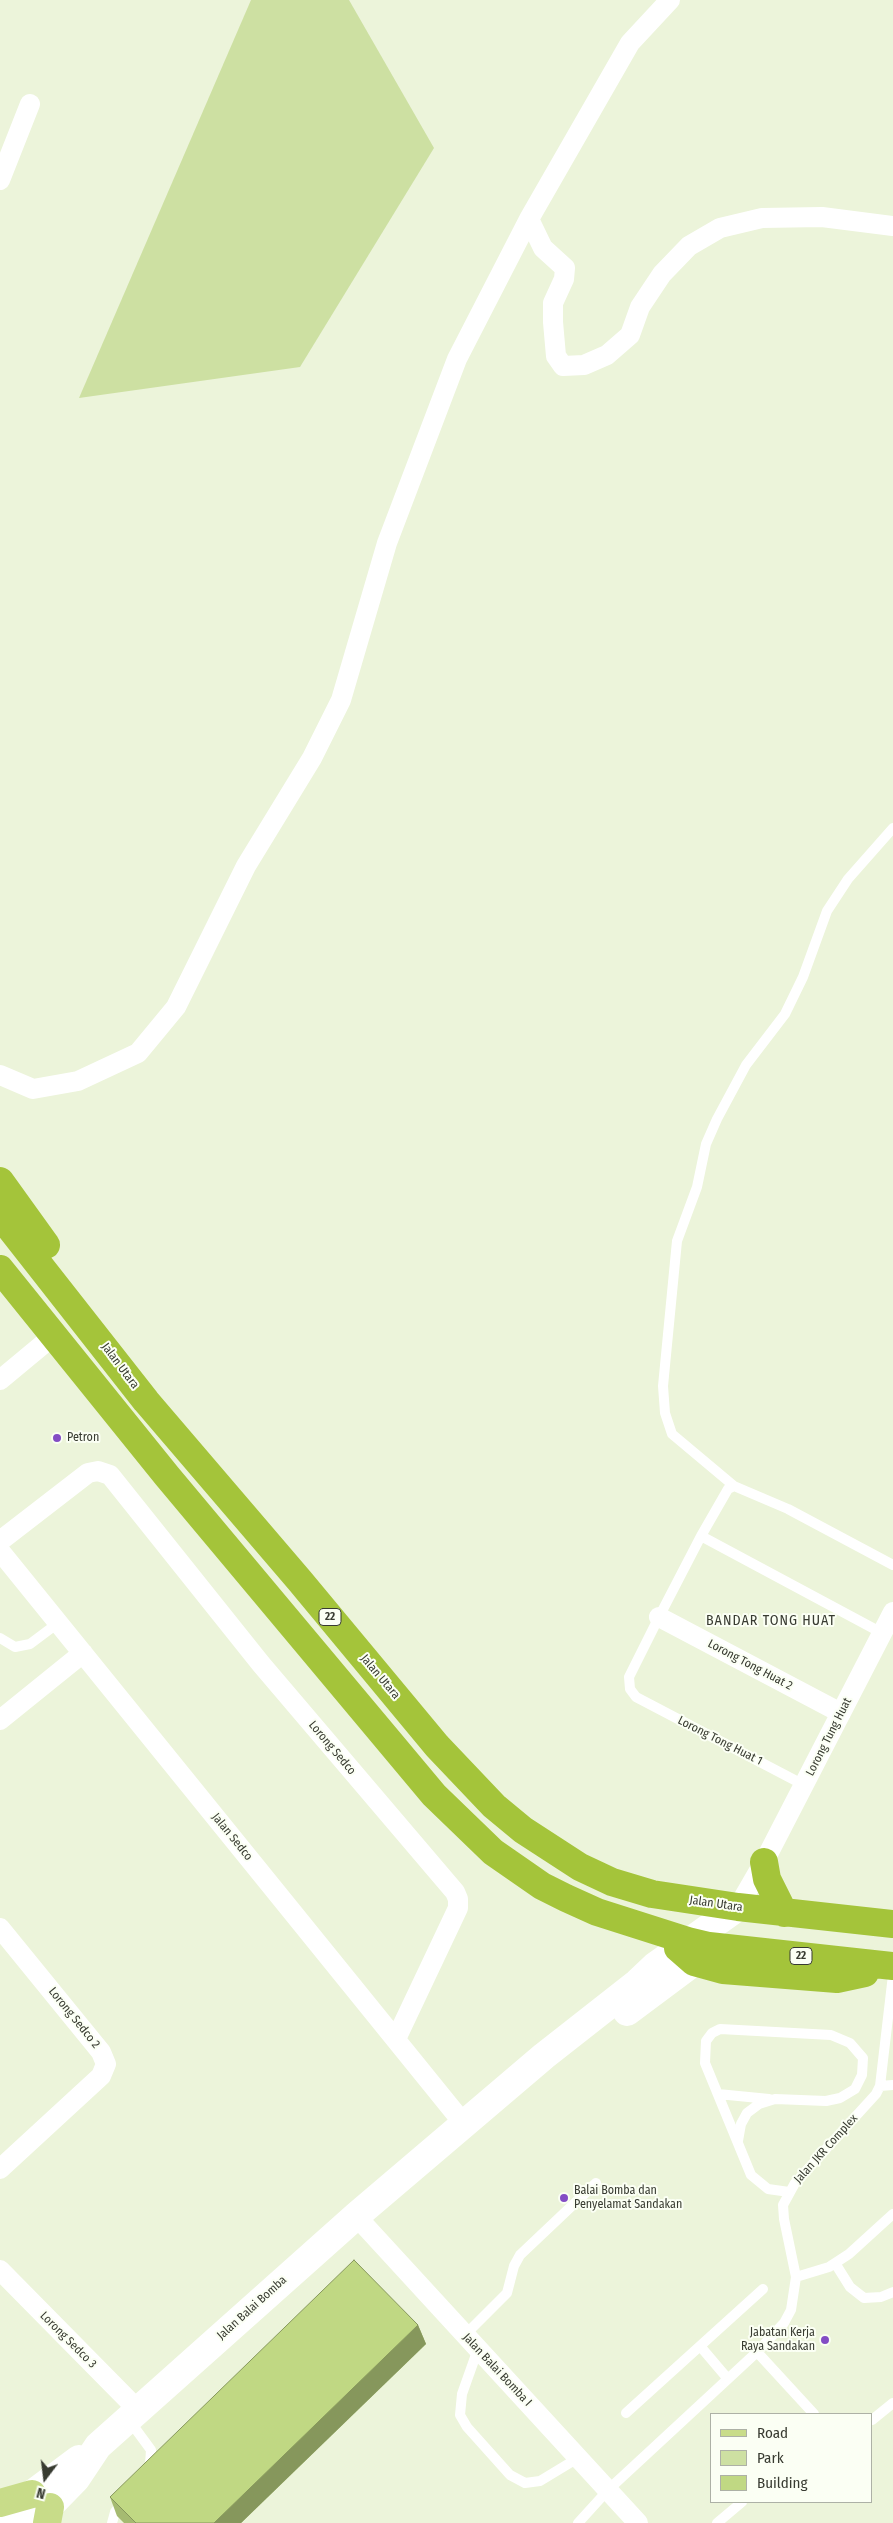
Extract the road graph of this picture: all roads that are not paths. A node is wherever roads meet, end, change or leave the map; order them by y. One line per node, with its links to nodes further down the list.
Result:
1 (670, 0): 4 (street)
2 (30, 104): 3 (street)
3 (0, 180)
4 (530, 219): 5 (street); 7 (street)
5 (893, 226)
6 (893, 828): 14 (lane)
7 (0, 1075)
8 (0, 1181): 11 (highway)
9 (0, 1215): 11 (highway, Jalan Utara / 22)
10 (2, 1270): 12 (highway)
11 (87, 1324): 29 (highway, Jalan Utara / 22)
12 (53, 1336): 13 (street); 33 (highway)
13 (0, 1380)
14 (734, 1486): 15 (lane); 18 (lane)
15 (701, 1536): 20 (lane); 22 (lane)
16 (0, 1541): 37 (street, Lorong Sedco)
17 (0, 1551): 21 (street, Jalan Sedco)
18 (893, 1565)
19 (893, 1612): 22 (street, Lorong Tung Huat)
20 (659, 1617): 25 (street, Lorong Tong Huat 2); 27 (lane, Lorong Tong Huat 1)
21 (58, 1622): 23 (lane); 24 (street, Jalan Sedco)
22 (882, 1633): 25 (street, Lorong Tung Huat)
23 (0, 1638)
24 (83, 1653): 26 (street); 37 (street, Jalan Sedco)
25 (841, 1713): 27 (street, Lorong Tung Huat)
26 (0, 1720)
27 (804, 1785): 28 (street, Lorong Tung Huat)
28 (764, 1862): 29 (street, Lorong Tung Huat); 30 (highway)
29 (738, 1908): 30 (highway, Jalan Utara / 22); 33 (main road, Jalan Balai Bomba)
30 (784, 1913): 31 (highway, Jalan Utara / 22)
31 (893, 1924)
32 (0, 1928): 44 (street, Lorong Sedco 2)
33 (692, 1949): 34 (highway); 42 (main road, Jalan Balai Bomba)
34 (893, 1966)
35 (893, 1975): 36 (lane, Jalan JKR Complex)
36 (890, 2034): 39 (lane, Jalan JKR Complex)
37 (396, 2040): 42 (street, Jalan Sedco)
38 (893, 2085): 39 (lane)
39 (880, 2086): 46 (lane, Jalan JKR Complex)
40 (718, 2094): 41 (lane); 41 (lane); 43 (lane)
41 (774, 2099): 43 (lane)
42 (464, 2124): 48 (main road, Jalan Balai Bomba)
43 (738, 2141): 46 (lane)
44 (0, 2169)
45 (596, 2183): 54 (lane)
46 (789, 2192): 51 (lane, Jalan JKR Complex)
47 (893, 2214): 49 (lane)
48 (356, 2216): 54 (street, Jalan Balai Bomba I); 62 (main road, Jalan Balai Bomba)
49 (835, 2263): 51 (lane); 53 (lane)
50 (0, 2270): 62 (street, Lorong Sedco 3)
51 (796, 2277): 57 (lane, Jalan JKR Complex)
52 (764, 2289): 55 (lane)
53 (893, 2292)
54 (465, 2335): 56 (street, Jalan Balai Bomba I)
55 (700, 2346): 58 (lane); 60 (lane)
56 (478, 2349): 64 (street, Jalan Balai Bomba I); 64 (lane)
57 (757, 2352): 58 (lane, Jalan JKR Complex); 61 (lane)
58 (728, 2379): 66 (lane, Jalan JKR Complex)
59 (893, 2403): 63 (lane)
60 (626, 2413)
61 (812, 2413)
62 (133, 2415): 65 (lane); 70 (main road, Jalan Balai Bomba)
63 (873, 2419)
64 (578, 2458): 66 (street, Jalan Balai Bomba I)
65 (142, 2479)
66 (608, 2490): 73 (lane, Jalan JKR Complex); 74 (street, Jalan Balai Bomba I)
67 (131, 2492): 72 (lane)
68 (0, 2503): 70 (main road)
69 (741, 2503): 75 (lane)
70 (41, 2512): 71 (main road, Jalan Balai Bomba)
71 (1, 2523)
72 (112, 2523)
73 (578, 2523)
74 (638, 2523)
75 (718, 2523)

